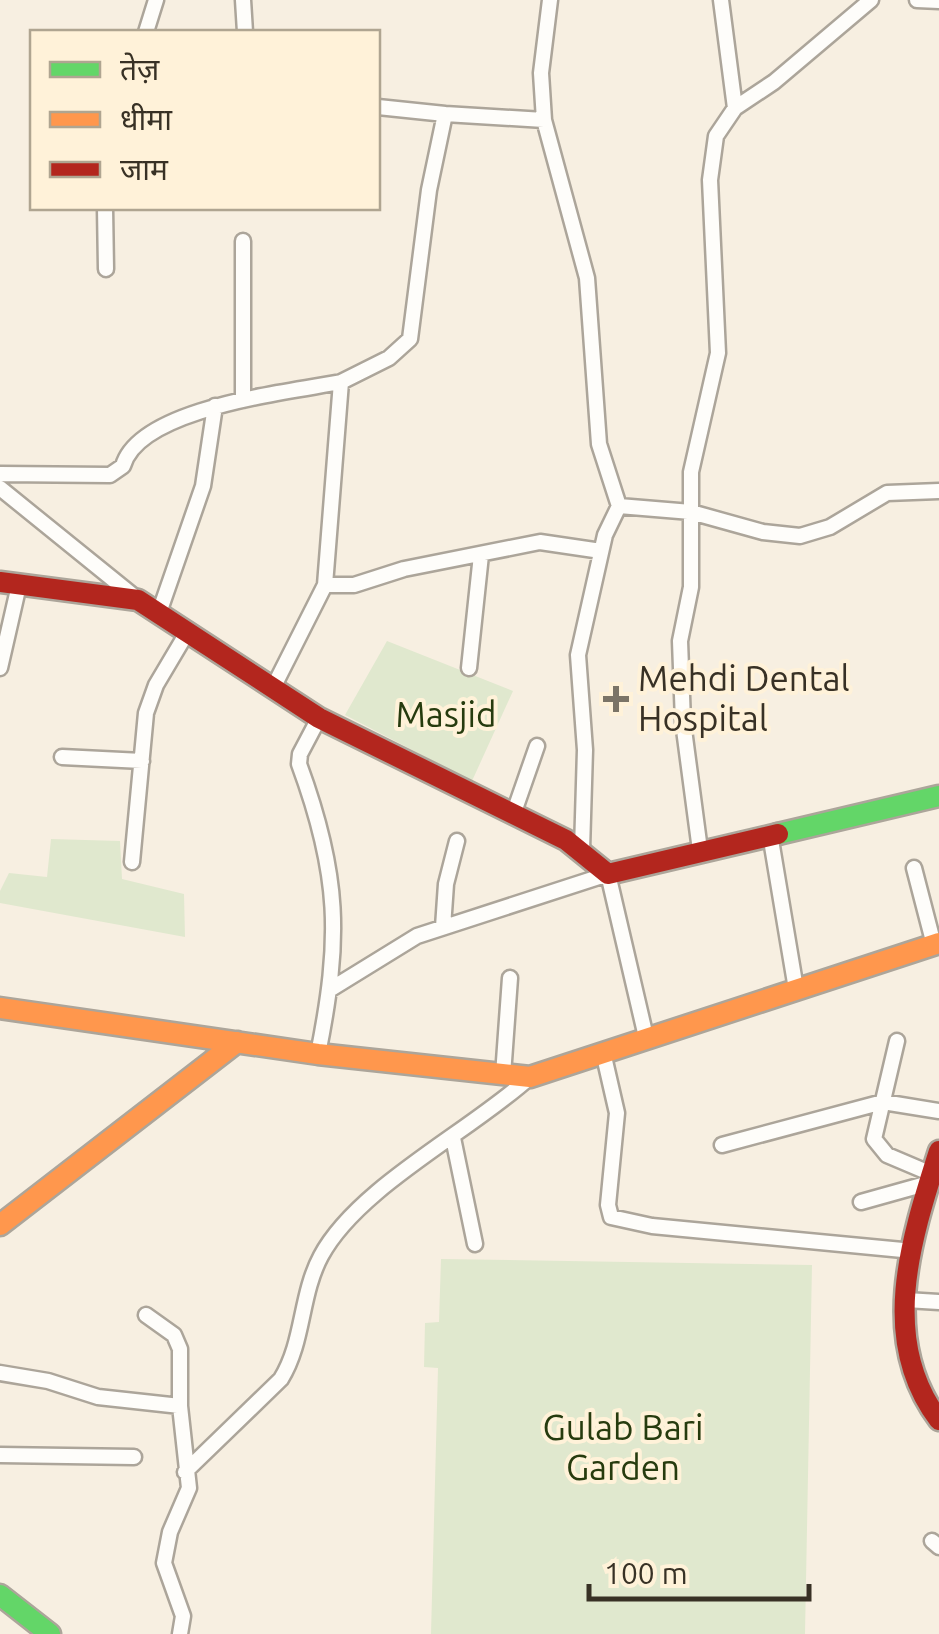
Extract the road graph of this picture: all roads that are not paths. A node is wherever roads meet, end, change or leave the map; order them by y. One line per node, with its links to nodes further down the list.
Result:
1 (156, 0): 8 (street)
2 (244, 0): 9 (street)
3 (550, 0): 13 (street)
4 (721, 0): 11 (street)
5 (871, 0): 11 (street)
6 (918, 0): 7 (street)
7 (939, 2)
8 (147, 30)
9 (245, 30)
10 (380, 107): 12 (street)
11 (735, 108): 24 (street)
12 (445, 114): 13 (street); 17 (street)
13 (544, 120): 23 (street)
14 (105, 210): 16 (street)
15 (242, 240): 18 (street)
16 (106, 269)
17 (340, 382): 18 (street); 28 (street)
18 (244, 400): 19 (street)
19 (215, 406): 20 (street); 30 (street)
20 (0, 474)
21 (0, 488): 29 (street)
22 (939, 491): 24 (street)
23 (619, 506): 24 (street); 25 (street)
24 (690, 512): 44 (street)
25 (601, 551): 26 (street); 43 (street)
26 (482, 555): 28 (street); 33 (street)
27 (9, 584): 29 (main road); 32 (street)
28 (325, 585): 34 (street)
29 (138, 600): 30 (main road)
30 (159, 613): 31 (main road)
31 (188, 630): 34 (main road); 38 (street)
32 (0, 668)
33 (469, 668)
34 (274, 686): 35 (main road)
35 (319, 718): 40 (main road); 51 (street)
36 (536, 746): 40 (street)
37 (62, 756): 38 (street)
38 (142, 761): 45 (street)
39 (939, 796): 41 (main road)
40 (513, 814): 43 (main road)
41 (770, 834): 44 (main road); 52 (street)
42 (458, 840): 48 (street)
43 (582, 850): 47 (main road)
44 (700, 850): 47 (main road)
45 (132, 862)
46 (914, 868): 49 (street)
47 (608, 874): 48 (street); 54 (street)
48 (443, 928): 51 (street)
49 (936, 944): 52 (main road)
50 (510, 978): 59 (street)
51 (331, 989): 58 (street)
52 (796, 989): 54 (main road)
53 (0, 1008): 56 (main road)
54 (646, 1037): 57 (main road)
55 (897, 1041): 61 (street)
56 (237, 1042): 58 (main road); 68 (main road)
57 (603, 1052): 60 (main road); 70 (street)
58 (318, 1054): 59 (main road)
59 (503, 1075): 60 (main road)
60 (530, 1077): 63 (street)
61 (883, 1102): 62 (street); 64 (street); 66 (street)
62 (939, 1110)
63 (454, 1138): 69 (street); 79 (street)
64 (722, 1145)
65 (939, 1151): 66 (main road)
66 (933, 1178): 67 (street); 70 (main road)
67 (860, 1202)
68 (0, 1225)
69 (475, 1244)
70 (913, 1251): 71 (main road)
71 (906, 1300): 72 (street); 76 (main road)
72 (939, 1302)
73 (146, 1315): 75 (street)
74 (0, 1373): 75 (street)
75 (180, 1406): 79 (street)
76 (939, 1420)
77 (0, 1455): 78 (street)
78 (134, 1457)
79 (186, 1472): 82 (street)
80 (0, 1594): 81 (main road)
81 (50, 1634)
82 (180, 1634)

